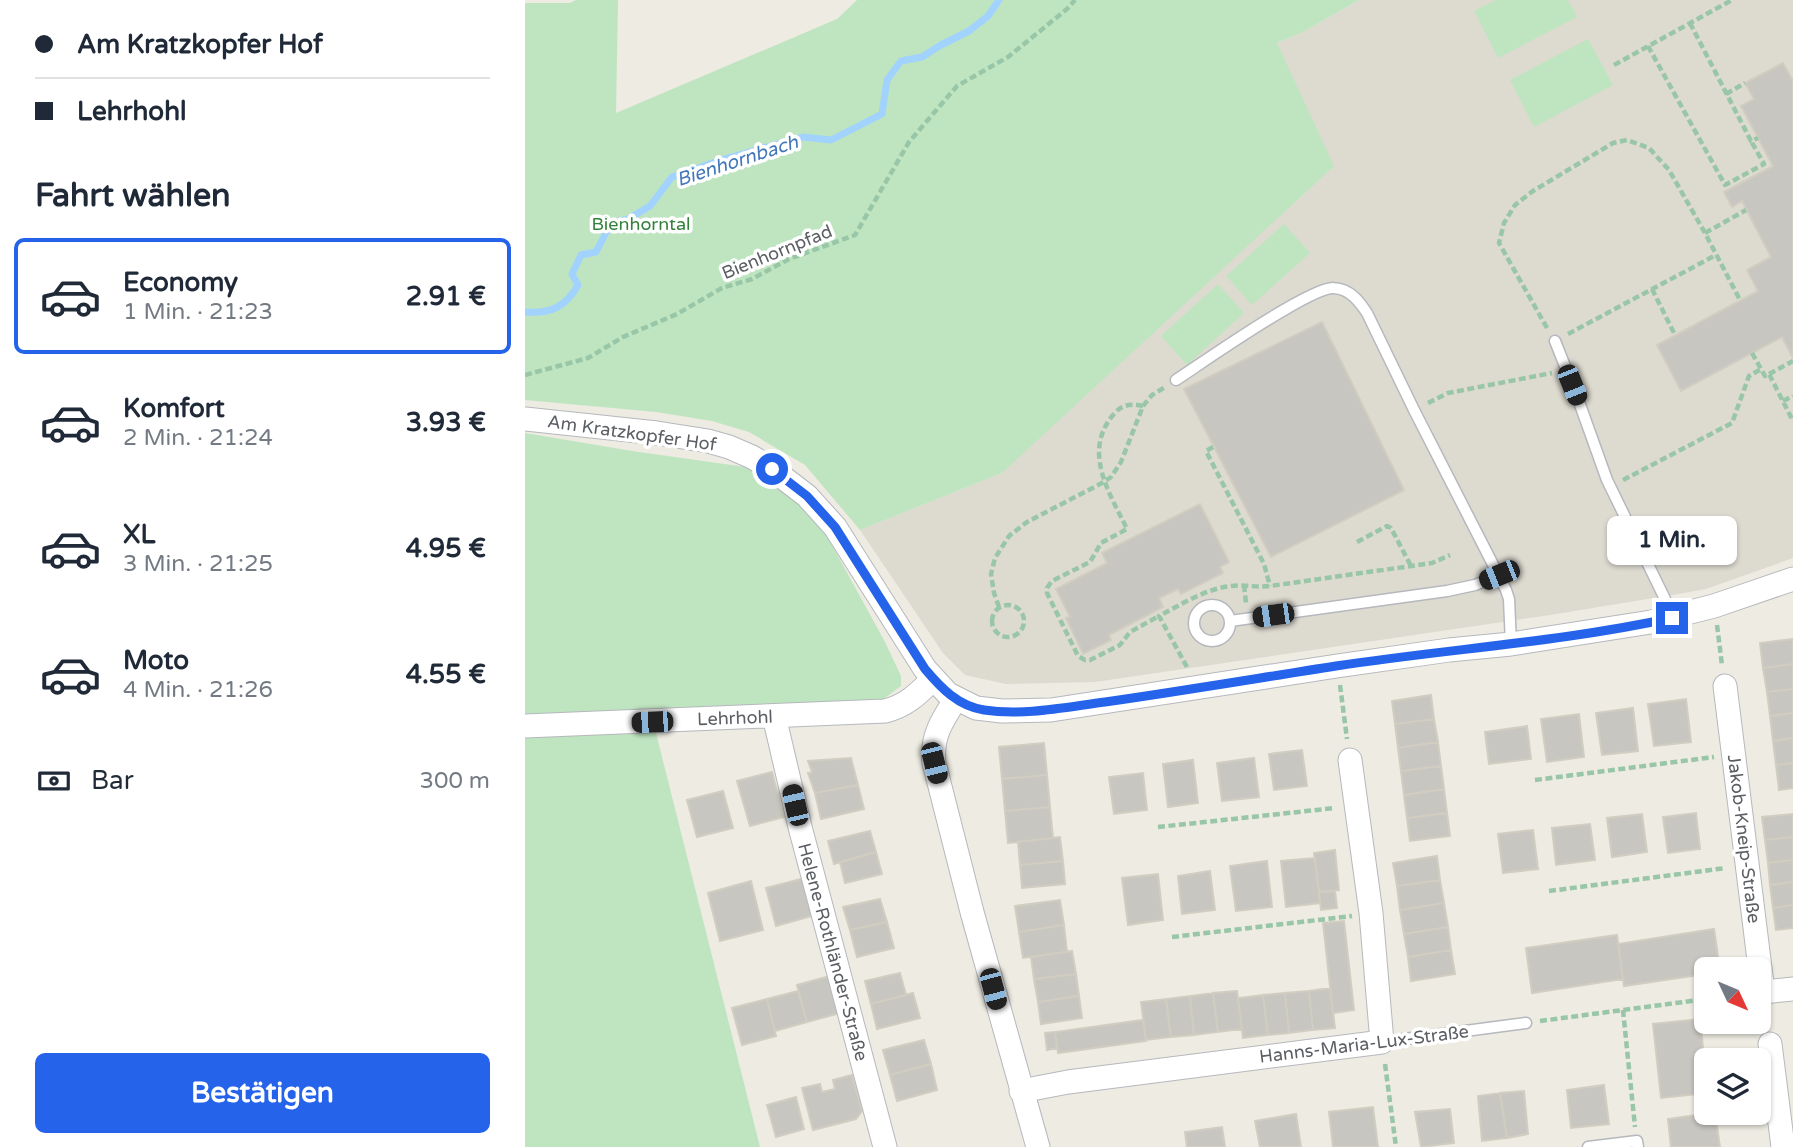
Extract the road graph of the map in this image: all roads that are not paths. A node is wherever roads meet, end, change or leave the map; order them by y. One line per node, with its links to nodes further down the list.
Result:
1 (1555, 341): 6 (lane)
2 (1176, 380): 4 (lane)
3 (525, 419): 9 (street, Am Kratzkopfer Hof)
4 (1499, 575): 7 (lane); 8 (lane)
5 (1793, 579): 6 (street)
6 (1672, 618): 8 (street)
7 (1230, 621)
8 (1511, 644): 11 (street)
9 (933, 679): 11 (street, Am Kratzkopfer Hof); 12 (street, Lehrhohl)
10 (1725, 686): 15 (street, Jakob-Kneip-Straße)
11 (956, 699): 19 (street)
12 (774, 716): 13 (street, Lehrhohl); 21 (street, Helene-Rothländer-Straße)
13 (525, 726)
14 (1350, 760): 17 (street)
15 (1793, 989)
16 (1526, 1023): 17 (lane, Hanns-Maria-Lux-Straße)
17 (1382, 1042): 19 (street, Hanns-Maria-Lux-Straße)
18 (1770, 1044): 24 (street)
19 (1021, 1091): 22 (street)
20 (1637, 1144): 23 (lane)
21 (885, 1147)
22 (1038, 1147)
23 (1588, 1147)
24 (1783, 1147)

